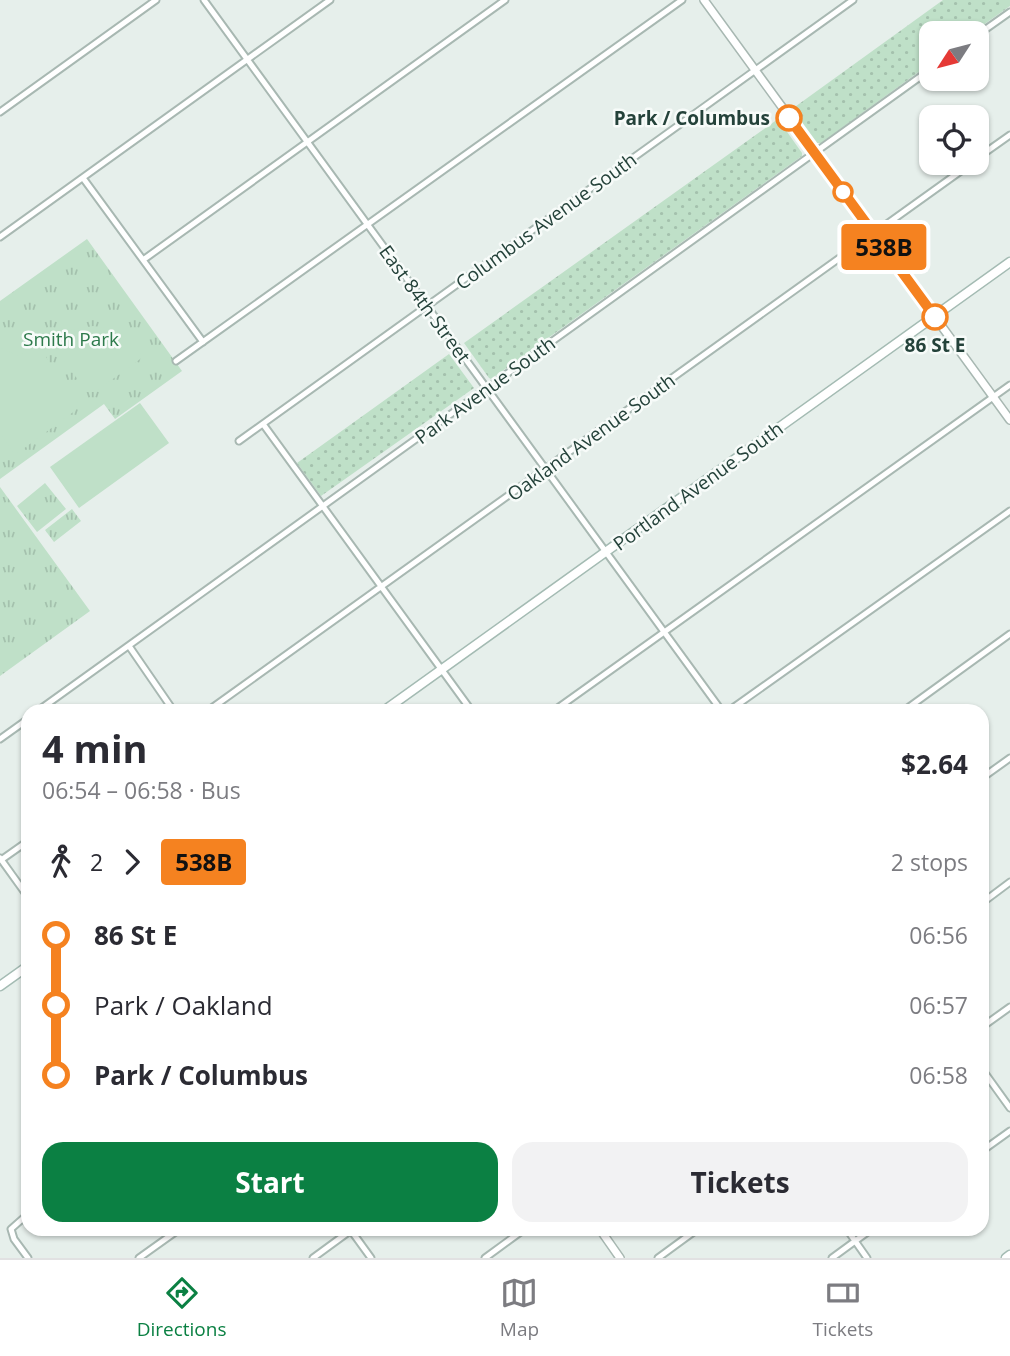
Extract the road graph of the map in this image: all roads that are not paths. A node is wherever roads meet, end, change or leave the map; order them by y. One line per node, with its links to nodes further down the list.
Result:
1 (156, 0): 13 (street)
2 (204, 0): 10 (street, East 84th Street)
3 (330, 0): 10 (street)
4 (505, 0): 15 (street)
5 (682, 0): 20 (street)
6 (704, 0): 11 (street)
7 (853, 0): 11 (street, Columbus Avenue South)
8 (1010, 12): 9 (street)
9 (989, 27)
10 (247, 60): 15 (street, East 84th Street); 19 (street)
11 (755, 71): 17 (street); 25 (street, Columbus Avenue South)
12 (919, 78): 17 (street, Park Avenue South)
13 (0, 112)
14 (1010, 135): 16 (street)
15 (307, 142): 20 (street, East 84th Street); 23 (street)
16 (989, 150)
17 (815, 153): 21 (street); 30 (street, Park Avenue South)
18 (955, 175): 21 (street, Oakland Avenue South)
19 (83, 178): 22 (street); 23 (street)
20 (367, 225): 25 (street, East 84th Street); 27 (street)
21 (874, 234): 26 (street); 35 (street, Oakland Avenue South)
22 (0, 237)
23 (143, 260): 27 (street)
24 (1010, 262): 26 (main road, Portland Avenue South)
25 (427, 306): 30 (street, East 84th Street); 33 (street, Columbus Avenue South)
26 (935, 317): 31 (street); 38 (main road, Portland Avenue South)
27 (203, 342): 28 (street)
28 (176, 361)
29 (1010, 385): 31 (street)
30 (486, 388): 35 (street, East 84th Street); 36 (street, Park Avenue South)
31 (993, 397): 32 (street); 40 (street)
32 (1010, 420)
33 (263, 424): 34 (street, Columbus Avenue South); 36 (street)
34 (239, 441)
35 (546, 470): 38 (street, East 84th Street); 39 (street, Oakland Avenue South)
36 (322, 506): 39 (street); 42 (street, Park Avenue South)
37 (1010, 511): 51 (street)
38 (606, 552): 40 (street, East 84th Street); 43 (main road, Portland Avenue South)
39 (382, 588): 43 (street); 46 (street, Oakland Avenue South)
40 (664, 633): 49 (street); 50 (street, East 84th Street)
41 (1010, 635): 52 (street)
42 (129, 646): 44 (street, Park Avenue South); 45 (street)
43 (441, 670): 47 (main road, Portland Avenue South); 48 (street)
44 (47, 704)
45 (169, 704)
46 (218, 704)
47 (393, 704)
48 (466, 704)
49 (563, 704)
50 (717, 704)
51 (738, 704)
52 (913, 704)
53 (21, 724): 54 (street)
54 (0, 739)
55 (1010, 758): 56 (street)
56 (989, 773)
57 (21, 846): 58 (street)
58 (1, 859): 60 (street)
59 (1010, 883): 61 (street)
60 (21, 887)
61 (989, 898)
62 (21, 971): 63 (main road)
63 (0, 986)
64 (1010, 1007): 65 (street)
65 (989, 1022)
66 (989, 1079): 67 (street)
67 (1010, 1108)
68 (1010, 1131): 69 (street)
69 (989, 1146)
70 (21, 1220): 80 (street)
71 (170, 1236): 81 (street)
72 (343, 1236): 82 (street)
73 (357, 1236): 83 (street)
74 (515, 1236): 84 (street)
75 (605, 1236): 85 (street)
76 (688, 1236): 86 (street)
77 (852, 1236): 79 (street)
78 (862, 1236): 79 (street)
79 (855, 1241): 87 (street); 88 (street)
80 (28, 1258)
81 (139, 1258)
82 (313, 1258)
83 (371, 1258)
84 (485, 1258)
85 (620, 1258)
86 (658, 1258)
87 (832, 1258)
88 (867, 1258)

